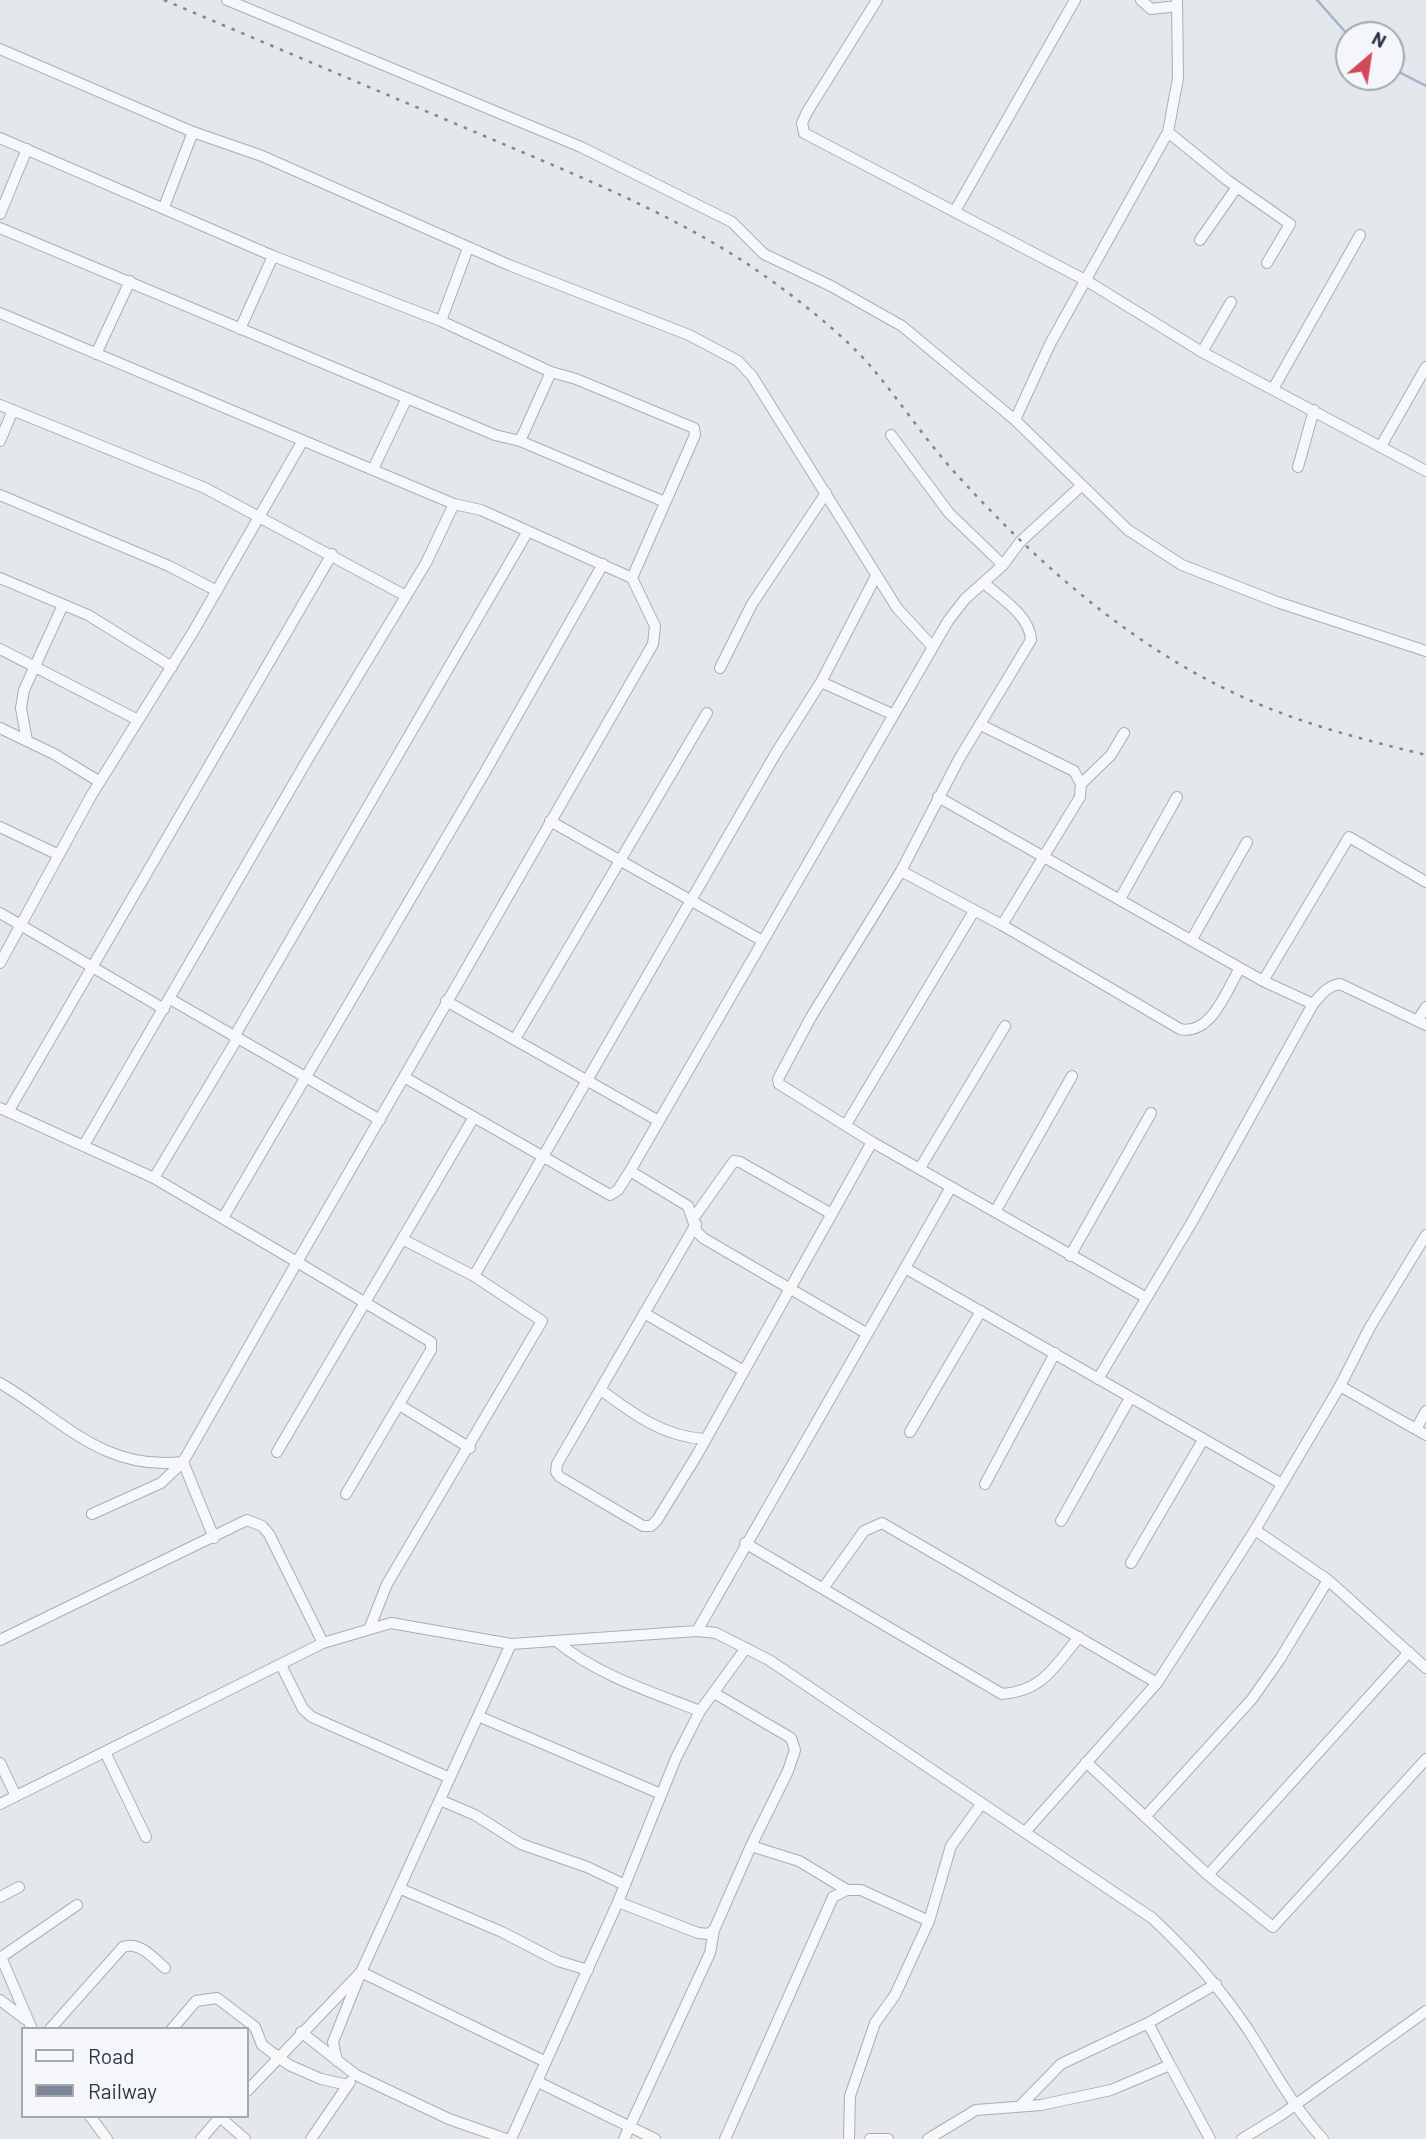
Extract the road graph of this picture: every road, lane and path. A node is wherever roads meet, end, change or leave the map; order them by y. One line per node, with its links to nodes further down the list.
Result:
1 (227, 0): 36 (street)
2 (877, 0): 13 (street)
3 (1075, 0): 13 (street)
4 (1141, 0): 5 (street)
5 (1177, 3): 8 (street)
6 (0, 49): 7 (street)
7 (193, 132): 12 (street); 18 (street)
8 (1168, 132): 11 (street); 22 (street)
9 (0, 138): 10 (street)
10 (27, 149): 12 (street); 14 (street)
11 (1237, 187): 17 (street); 20 (street)
12 (164, 207): 19 (street)
13 (955, 211): 22 (street)
14 (0, 214)
15 (0, 228): 21 (street)
16 (1360, 235): 31 (street)
17 (1200, 240)
18 (468, 248): 25 (street); 46 (street)
19 (273, 256): 25 (street); 26 (street)
20 (1267, 263)
21 (130, 281): 26 (street); 28 (street)
22 (1087, 281): 27 (street); 36 (street)
23 (1231, 302): 27 (street)
24 (0, 313): 28 (street)
25 (441, 321): 30 (street)
26 (240, 328): 32 (street)
27 (1202, 352): 31 (street)
28 (96, 354): 40 (street)
29 (1426, 367): 41 (street)
30 (551, 372): 39 (street); 48 (street)
31 (1273, 389): 35 (street)
32 (407, 398): 39 (street); 43 (street)
33 (0, 405): 34 (street)
34 (13, 410): 38 (street); 50 (street)
35 (1314, 410): 41 (street); 42 (street)
36 (1015, 420): 45 (street)
37 (891, 435): 54 (street)
38 (0, 441)
39 (520, 441): 48 (street)
40 (302, 442): 43 (street); 50 (street)
41 (1381, 446): 44 (street)
42 (1298, 467)
43 (373, 469): 49 (street)
44 (1426, 471)
45 (1080, 486): 54 (street); 64 (street)
46 (826, 493): 55 (street); 67 (street)
47 (0, 495): 59 (street)
48 (665, 502): 57 (street)
49 (454, 504): 51 (street); 60 (street)
50 (259, 515): 52 (street); 59 (street)
51 (528, 531): 53 (street); 107 (street)
52 (332, 554): 60 (street); 97 (street)
53 (603, 564): 57 (street); 110 (street)
54 (1003, 565): 58 (street)
55 (876, 576): 62 (street); 68 (street)
56 (0, 578): 61 (street)
57 (632, 578): 80 (street)
58 (985, 584): 62 (street); 72 (street)
59 (217, 590): 66 (street)
60 (406, 596): 100 (street)
61 (63, 605): 65 (street); 66 (street)
62 (932, 646): 70 (street)
63 (0, 649): 65 (street)
64 (1426, 651)
65 (34, 666): 71 (street); 75 (street)
66 (172, 667): 71 (street)
67 (720, 668)
68 (821, 682): 70 (street); 89 (street)
69 (707, 713): 85 (street)
70 (892, 714): 95 (street)
71 (138, 720): 76 (street)
72 (981, 725): 77 (street); 78 (street)
73 (0, 728): 75 (street)
74 (1124, 733): 77 (street)
75 (27, 741): 76 (street)
76 (100, 782): 83 (street)
77 (1081, 784): 84 (street)
78 (938, 797): 84 (street); 86 (street)
79 (1177, 797): 88 (street)
80 (550, 821): 85 (street); 101 (street)
81 (0, 827): 83 (street)
82 (1248, 842): 94 (street)
83 (59, 855): 93 (street)
84 (1044, 856): 88 (street); 92 (street)
85 (620, 861): 89 (street); 108 (street)
86 (901, 871): 90 (street); 118 (street)
87 (1426, 882): 99 (street)
88 (1121, 897): 94 (street)
89 (690, 901): 95 (street); 112 (street)
90 (974, 911): 92 (street); 118 (street)
91 (0, 913): 93 (street)
92 (1002, 925): 98 (street)
93 (20, 927): 96 (street); 97 (street)
94 (1192, 939): 98 (street)
95 (761, 940): 117 (street)
96 (0, 962)
97 (92, 968): 104 (street); 113 (street)
98 (1240, 968): 99 (street)
99 (1263, 981): 102 (street)
100 (170, 999): 104 (street); 107 (street)
101 (446, 1001): 108 (street); 111 (street)
102 (1313, 1004): 105 (street); 137 (street)
103 (1426, 1007): 105 (street)
104 (164, 1009): 120 (street)
105 (1422, 1022)
106 (1005, 1026): 122 (street)
107 (236, 1038): 110 (street); 124 (street)
108 (515, 1040): 112 (street)
109 (1072, 1076): 126 (street)
110 (308, 1077): 116 (street); 128 (street)
111 (404, 1077): 115 (street); 116 (street)
112 (586, 1081): 117 (street); 121 (street)
113 (4, 1110): 120 (street)
114 (1151, 1113): 132 (street)
115 (474, 1117): 121 (street); 131 (street)
116 (380, 1120): 133 (street)
117 (657, 1120): 123 (street)
118 (847, 1123): 119 (street)
119 (872, 1142): 122 (street); 127 (street)
120 (84, 1145): 124 (street)
121 (542, 1157): 123 (street); 135 (street)
122 (920, 1168): 125 (street)
123 (630, 1171): 129 (street)
124 (154, 1178): 128 (street)
125 (951, 1187): 126 (street); 134 (street)
126 (995, 1212): 132 (street)
127 (830, 1213): 129 (street); 136 (street)
128 (223, 1218): 133 (street)
129 (695, 1220): 136 (street); 140 (street)
130 (1426, 1235): 146 (street)
131 (404, 1240): 135 (street); 138 (street)
132 (1070, 1256): 137 (street)
133 (297, 1262): 138 (street); 158 (street)
134 (905, 1268): 139 (street); 141 (street)
135 (474, 1276): 156 (street)
136 (789, 1290): 141 (street); 143 (street)
137 (1145, 1297): 144 (street)
138 (366, 1301): 149 (street); 157 (street)
139 (981, 1311): 142 (street); 152 (street)
140 (644, 1312): 143 (street); 147 (street)
141 (866, 1334): 166 (street)
142 (1055, 1353): 144 (street); 159 (street)
143 (742, 1370): 154 (street)
144 (1098, 1379): 148 (street)
145 (0, 1383): 158 (street)
146 (1340, 1386): 151 (street); 160 (street)
147 (601, 1390): 154 (street); 154 (street)
148 (1130, 1398): 155 (street); 163 (street)
149 (401, 1406): 156 (street); 161 (street)
150 (1426, 1411): 151 (street)
151 (1416, 1429): 153 (street)
152 (911, 1432)
153 (1426, 1435)
154 (705, 1439)
155 (1203, 1440): 160 (street); 167 (street)
156 (470, 1448): 170 (street)
157 (277, 1452)
158 (183, 1462): 162 (street); 165 (street)
159 (985, 1484)
160 (1282, 1484): 164 (street)
161 (346, 1494)
162 (92, 1514)
163 (1061, 1521)
164 (1255, 1530): 168 (street); 181 (street)
165 (214, 1538): 173 (street); 175 (street)
166 (745, 1543): 169 (street); 171 (street)
167 (1132, 1563)
168 (1328, 1580): 178 (street); 195 (street)
169 (824, 1587): 172 (street); 172 (street)
170 (370, 1627): 175 (street); 176 (street)
171 (697, 1631): 174 (street); 177 (street)
172 (1079, 1637): 181 (street)
173 (0, 1640)
174 (556, 1641): 176 (street); 183 (street)
175 (323, 1643): 179 (street)
176 (512, 1644): 184 (street)
177 (746, 1648): 182 (street); 193 (street)
178 (1409, 1652): 180 (street); 199 (street)
179 (281, 1665): 185 (street); 189 (street)
180 (1426, 1668)
181 (1157, 1683): 187 (street)
182 (713, 1693): 183 (street); 198 (street)
183 (700, 1711): 190 (street)
184 (478, 1716): 189 (street); 190 (street)
185 (106, 1754): 191 (street); 197 (street)
186 (1426, 1759): 199 (street)
187 (1086, 1762): 195 (street); 196 (street)
188 (0, 1763): 191 (street)
189 (450, 1778): 192 (street)
190 (661, 1794): 200 (street)
191 (16, 1796): 194 (street)
192 (440, 1800): 200 (street); 202 (street)
193 (982, 1802): 196 (street); 207 (street)
194 (0, 1804)
195 (1145, 1817): 199 (street)
196 (1026, 1831): 213 (street)
197 (146, 1837)
198 (751, 1846): 203 (street); 208 (street)
199 (1208, 1875)
200 (625, 1885): 205 (street)
201 (19, 1887): 204 (street)
202 (401, 1889): 211 (street); 212 (street)
203 (848, 1890): 207 (street); 242 (street)
204 (0, 1897)
205 (618, 1902): 208 (street); 211 (street)
206 (77, 1905): 209 (street)
207 (929, 1921): 243 (street)
208 (715, 1930): 234 (street)
209 (1, 1957): 217 (street)
210 (165, 1968): 218 (street)
211 (588, 1970): 223 (street)
212 (361, 1972): 220 (street); 222 (street); 223 (street)
213 (1216, 1984): 216 (street); 229 (street)
214 (0, 2000): 217 (street)
215 (1426, 2011): 229 (street)
216 (1148, 2023): 224 (street); 230 (street)
217 (30, 2025)
218 (52, 2027)
219 (174, 2027): 221 (street)
220 (301, 2032): 221 (street); 222 (street)
221 (280, 2059): 227 (street); 228 (street)
222 (337, 2061): 225 (street)
223 (546, 2062): 226 (street)
224 (1170, 2065): 230 (street); 247 (street)
225 (356, 2075): 227 (street); 239 (street)
226 (538, 2082): 234 (street); 239 (street)
227 (348, 2085): 238 (street)
228 (248, 2090)
229 (1295, 2104): 248 (street); 249 (street)
230 (1021, 2105): 246 (street)
231 (93, 2118): 235 (street)
232 (219, 2118): 236 (street)
233 (223, 2118): 237 (street)
234 (628, 2128): 240 (street); 241 (street)
235 (107, 2139)
236 (201, 2139)
237 (245, 2139)
238 (311, 2139)
239 (508, 2139)
240 (624, 2139)
241 (655, 2139)
242 (725, 2139)
243 (849, 2139)
244 (870, 2139): 245 (street)
245 (888, 2139)
246 (928, 2139)
247 (1210, 2139)
248 (1241, 2139)
249 (1323, 2139)

